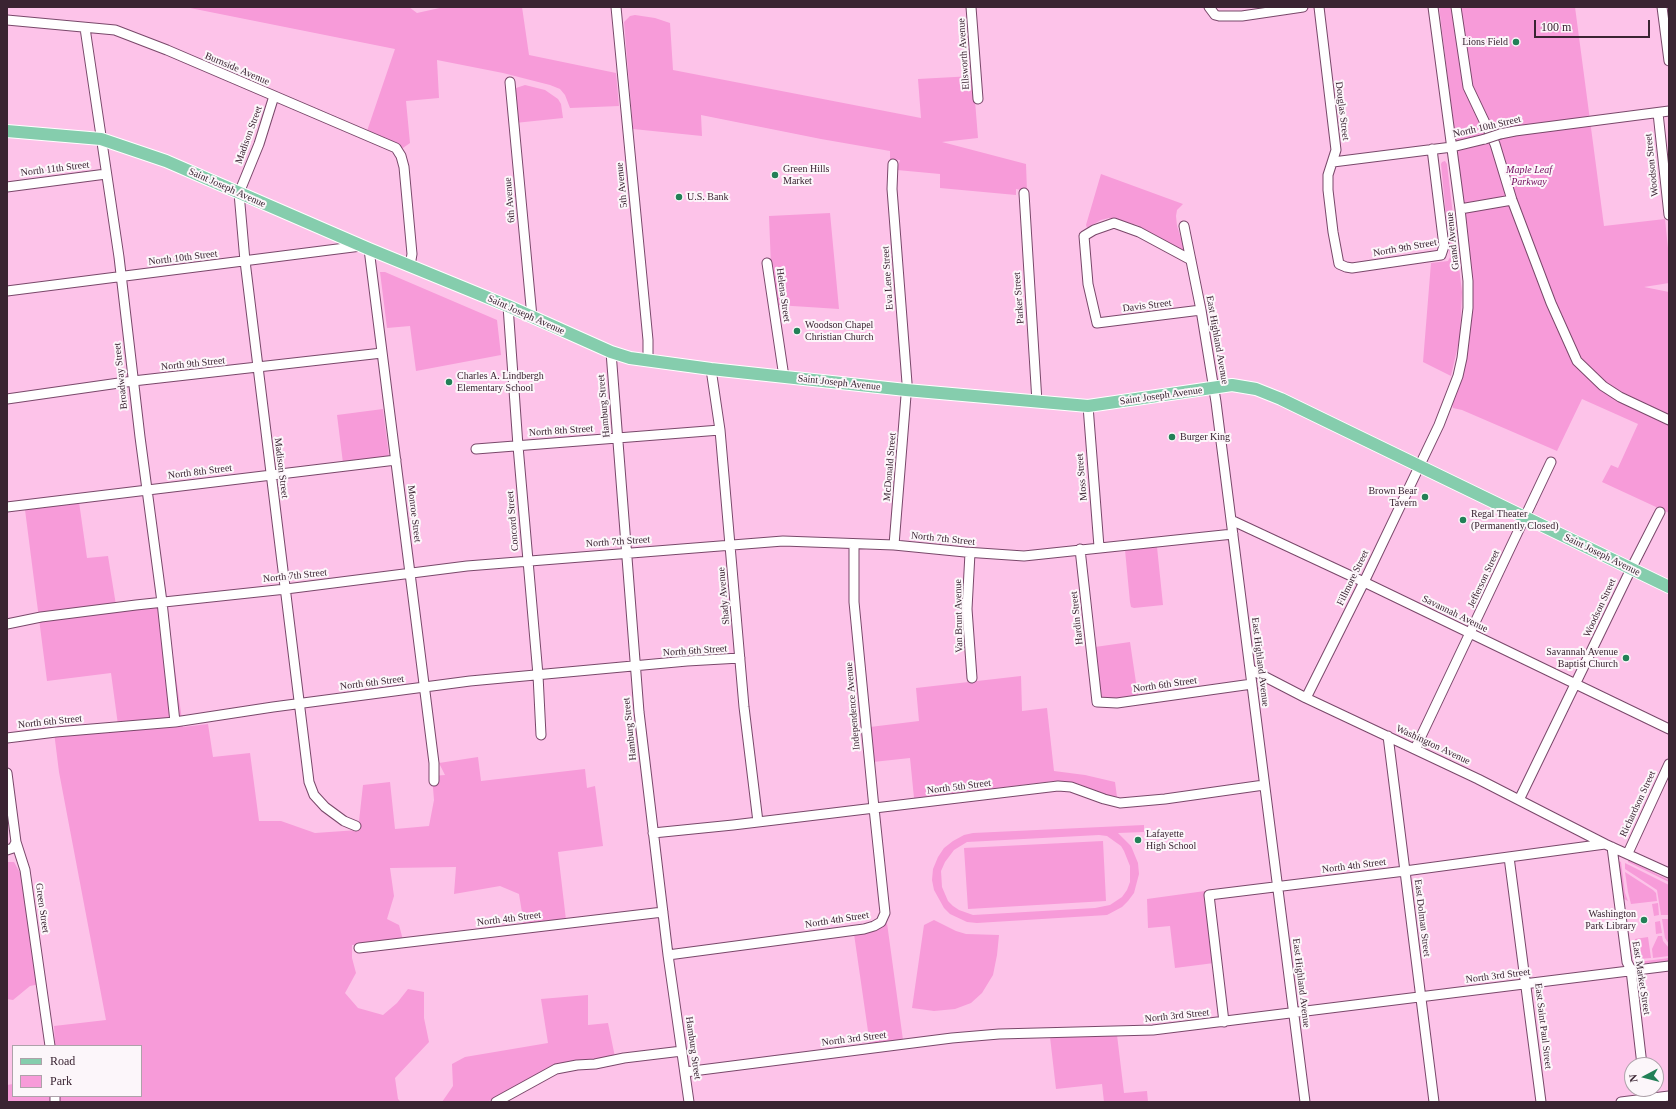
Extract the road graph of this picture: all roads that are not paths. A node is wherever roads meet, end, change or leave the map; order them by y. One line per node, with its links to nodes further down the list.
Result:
1 (616, 7): 44 (street, 5th Avenue)
2 (971, 7): 14 (street, Ellsworth Avenue)
3 (1209, 7): 4 (street)
4 (1303, 7)
5 (1319, 7): 21 (street, Douglas Street)
6 (1433, 7): 19 (street, Grand Avenue)
7 (1456, 7): 27 (street)
8 (1662, 7): 11 (street)
9 (7, 20): 10 (street, Burnside Avenue)
10 (85, 28): 13 (street, Burnside Avenue); 18 (street, Broadway Street)
11 (1669, 61)
12 (510, 82): 41 (street, 6th Avenue)
13 (274, 96): 25 (street, Madison Street); 36 (street, Burnside Avenue)
14 (978, 99)
15 (1669, 111): 16 (street, North 10th Street)
16 (1658, 113): 19 (street, North 10th Street, bridge); 29 (street, Woodson Street)
17 (7, 131): 18 (main road, Saint Joseph Avenue)
18 (101, 139): 23 (street, Broadway Street); 25 (main road, Saint Joseph Avenue)
19 (1452, 147): 20 (street, North 10th Street); 28 (street, Grand Avenue)
20 (1432, 149): 21 (street, North 10th Street); 35 (street, North 9th Street)
21 (1333, 162): 35 (street, Douglas Street)
22 (893, 164): 50 (street, Eva Lene Street)
23 (106, 174): 24 (street, North 11th Street); 37 (street, Broadway Street)
24 (7, 186)
25 (239, 193): 31 (main road, Saint Joseph Avenue); 33 (street, Madison Street)
26 (1024, 193): 52 (street, Parker Street)
27 (1512, 200): 28 (street); 54 (street)
28 (1460, 209): 61 (street, Grand Avenue)
29 (1669, 215)
30 (1184, 226): 32 (street, East Highland Avenue)
31 (366, 247): 33 (street, North 10th Street); 36 (main road, Saint Joseph Avenue); 43 (street, Monroe Street)
32 (1191, 260): 40 (street, East Highland Avenue); 40 (street, Davis Street)
33 (245, 261): 37 (street, North 10th Street); 45 (street, Madison Street)
34 (767, 263): 47 (street, Helena Street)
35 (1339, 264)
36 (410, 266): 39 (main road, Saint Joseph Avenue)
37 (121, 277): 38 (street, North 10th Street); 48 (street, Broadway Street)
38 (7, 291)
39 (508, 306): 41 (main road, Saint Joseph Avenue); 57 (street, Concord Street)
40 (1201, 310): 49 (street, East Highland Avenue)
41 (532, 317): 42 (main road, Saint Joseph Avenue)
42 (611, 352): 44 (main road, Saint Joseph Avenue); 56 (street, Hamburg Street)
43 (382, 353): 45 (street, North 9th Street); 59 (street, Monroe Street)
44 (648, 361): 46 (main road, Saint Joseph Avenue)
45 (258, 368): 48 (street, North 9th Street); 62 (street, Madison Street)
46 (711, 369): 47 (main road, Saint Joseph Avenue); 55 (street, Shady Avenue)
47 (784, 377): 50 (main road, Saint Joseph Avenue)
48 (133, 381): 51 (street, North 9th Street); 63 (street, Broadway Street)
49 (1214, 388): 53 (main road, Saint Joseph Avenue); 61 (main road, Saint Joseph Avenue); 67 (street, East Highland Avenue)
50 (906, 390): 52 (main road, Saint Joseph Avenue); 71 (street, McDonald Street)
51 (7, 399)
52 (1037, 402): 53 (main road, Saint Joseph Avenue)
53 (1088, 406): 72 (street, Moss Street)
54 (1669, 420)
55 (720, 430): 56 (street, North 8th Street); 70 (street, Shady Avenue)
56 (618, 438): 57 (street, North 8th Street); 74 (street, Hamburg Street)
57 (518, 446): 58 (street, North 8th Street); 76 (street, Concord Street)
58 (476, 450)
59 (396, 460): 62 (street, North 8th Street); 78 (street, Monroe Street)
60 (1551, 462): 66 (street, Jefferson Street)
61 (1419, 466): 66 (main road, Saint Joseph Avenue); 79 (street, Fillmore Street)
62 (271, 475): 63 (street, North 8th Street); 81 (street, Madison Street)
63 (147, 490): 64 (street, North 8th Street); 82 (street, Broadway Street)
64 (7, 507)
65 (1660, 512): 77 (street, Woodson Street)
66 (1525, 518): 77 (main road, Saint Joseph Avenue); 84 (street, Jefferson Street)
67 (1231, 520): 68 (street, East Highland Avenue); 79 (street, Savannah Avenue)
68 (1233, 534): 72 (street, North 7th Street); 87 (street, East Highland Avenue)
69 (854, 544): 70 (street, North 7th Street); 71 (street, North 7th Street); 108 (street, Independence Avenue)
70 (730, 545): 74 (street, North 7th Street); 85 (street, Shady Avenue)
71 (894, 545): 75 (street, North 7th Street)
72 (1099, 547): 73 (street, North 7th Street)
73 (1080, 549): 75 (street, North 7th Street); 92 (street, Hardin Street)
74 (627, 553): 76 (street, North 7th Street); 86 (street, Hamburg Street)
75 (970, 553): 89 (street, Van Brunt Avenue)
76 (527, 560): 78 (street, North 7th Street); 88 (street, Concord Street)
77 (1631, 569): 80 (main road, Saint Joseph Avenue); 91 (street, Woodson Street)
78 (410, 573): 81 (street, North 7th Street); 93 (street, Monroe Street)
79 (1364, 582): 84 (street, Savannah Avenue); 94 (street, Fillmore Street)
80 (1669, 587)
81 (286, 589): 82 (street, North 7th Street); 95 (street, Madison Street)
82 (162, 602): 83 (street, North 7th Street); 96 (street, Broadway Street)
83 (7, 624)
84 (1470, 633): 91 (street, Savannah Avenue); 101 (street, Jefferson Street)
85 (740, 658): 86 (street, North 6th Street); 109 (street, Shady Avenue)
86 (636, 667): 88 (street, North 6th Street); 111 (street, Hamburg Street)
87 (1250, 669): 90 (street, East Highland Avenue); 94 (street, Washington Avenue)
88 (538, 675): 93 (street, North 6th Street); 98 (street, Concord Street)
89 (972, 678)
90 (1252, 684): 92 (street, North 6th Street); 105 (street, East Highland Avenue)
91 (1576, 684): 97 (street, Savannah Avenue); 107 (street, Woodson Street)
92 (1096, 686)
93 (425, 687): 95 (street, North 6th Street); 104 (street, Monroe Street)
94 (1306, 698): 99 (street, Washington Avenue)
95 (300, 704): 96 (street, North 6th Street); 110 (street, Madison Street)
96 (175, 722): 100 (street, North 6th Street)
97 (1669, 729)
98 (541, 735)
99 (1388, 736): 101 (street, Washington Avenue); 118 (street, East Dolman Street)
100 (7, 738)
101 (1415, 749): 107 (street, Washington Avenue)
102 (1669, 764): 115 (street, Richardson Street)
103 (7, 773): 106 (street, Green Street)
104 (434, 781)
105 (1264, 785): 108 (street, North 5th Street); 120 (street, East Highland Avenue)
106 (8, 787): 112 (street, Green Street)
107 (1519, 800): 113 (street, Washington Avenue)
108 (874, 808): 109 (street, North 5th Street); 117 (street, Independence Avenue)
109 (758, 822): 111 (street, North 5th Street)
110 (356, 826)
111 (653, 833): 121 (street, Hamburg Street)
112 (16, 842): 114 (street); 130 (street, Green Street)
113 (1609, 845): 115 (street, North 4th Street); 116 (street, North 4th Street); 125 (street, East Market Street)
114 (7, 850)
115 (1628, 853): 119 (street)
116 (1509, 857): 118 (street, North 4th Street); 126 (street, East Saint Paul Street)
117 (880, 866): 123 (street, North 4th Street)
118 (1405, 871): 120 (street, North 4th Street); 127 (street, East Dolman Street)
119 (1669, 873)
120 (1277, 887): 128 (street, East Highland Avenue); 129 (street, North 4th Street)
121 (663, 912): 122 (street, North 4th Street); 123 (street, Hamburg Street)
122 (359, 948)
123 (668, 955): 131 (street, Hamburg Street)
124 (1669, 966): 125 (street, North 3rd Street)
125 (1631, 970): 126 (street, North 3rd Street); 132 (street, East Market Street)
126 (1526, 984): 127 (street, North 3rd Street); 140 (street, East Saint Paul Street)
127 (1421, 998): 128 (street, North 3rd Street); 139 (street, East Dolman Street)
128 (1294, 1013): 129 (street, North 3rd Street); 138 (street, East Highland Avenue)
129 (1224, 1022): 133 (street, North 3rd Street)
130 (50, 1045)
131 (682, 1051): 133 (street, Hamburg Street); 136 (street)
132 (1641, 1057)
133 (685, 1072): 137 (street, Hamburg Street)
134 (1669, 1096): 135 (street)
135 (1647, 1100): 141 (street)
136 (496, 1102)
137 (689, 1102)
138 (1305, 1102)
139 (1434, 1102)
140 (1541, 1102)
141 (1621, 1102)

